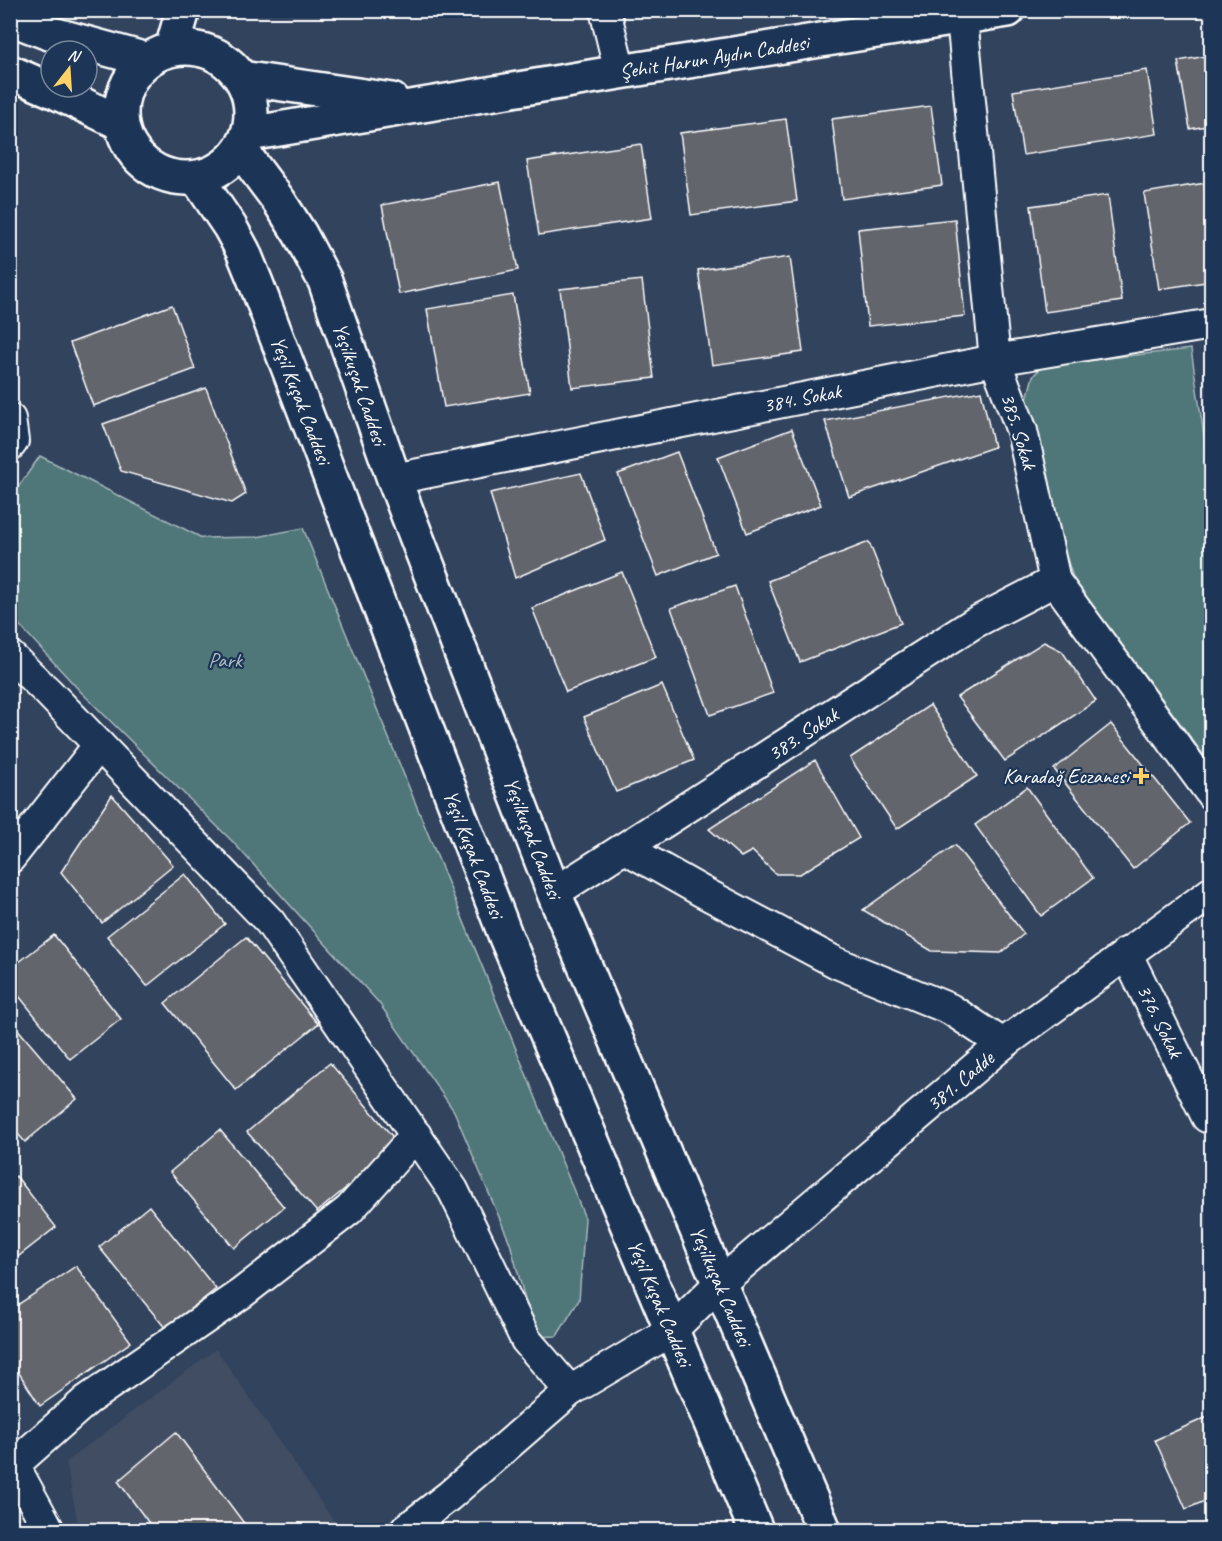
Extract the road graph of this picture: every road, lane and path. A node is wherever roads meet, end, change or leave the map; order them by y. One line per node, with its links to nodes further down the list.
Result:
1 (183, 10): 6 (main road)
2 (605, 10): 8 (street)
3 (1008, 10): 5 (main road, Şehit Harun Aydın Caddesi)
4 (10, 18): 6 (main road)
5 (962, 18): 8 (main road, Şehit Harun Aydın Caddesi); 15 (street, 385. Sokak)
6 (159, 55): 9 (main road); 11 (main road)
7 (10, 72): 11 (main road)
8 (620, 72): 10 (main road, Şehit Harun Aydın Caddesi)
9 (241, 78): 10 (main road, Şehit Harun Aydın Caddesi); 12 (main road)
10 (420, 105): 12 (main road, Şehit Harun Aydın Caddesi)
11 (121, 123): 13 (main road)
12 (245, 142): 13 (main road); 18 (main road, Yeşilkuşak Caddesi)
13 (196, 178): 32 (main road, Yeşil Kuşak Caddesi)
14 (1212, 324): 15 (street, 384. Sokak)
15 (995, 360): 18 (street, 384. Sokak); 19 (street, 385. Sokak)
16 (10, 419): 17 (street)
17 (10, 445)
18 (394, 479): 26 (main road, Yeşilkuşak Caddesi)
19 (1055, 581): 22 (street, 385. Sokak); 23 (street, 383. Sokak)
20 (10, 656): 21 (street)
21 (99, 745): 24 (street); 30 (street)
22 (1212, 795)
23 (625, 848): 26 (street, 383. Sokak); 28 (street)
24 (10, 858)
25 (1212, 892): 27 (street, 381. Cadde)
26 (554, 893): 31 (main road, Yeşilkuşak Caddesi)
27 (1126, 953): 28 (street, 381. Cadde); 29 (street, 376. Sokak)
28 (1003, 1044): 31 (street, 381. Cadde)
29 (1210, 1121)
30 (416, 1135): 33 (street); 34 (street)
31 (720, 1284): 32 (street, 381. Cadde); 38 (main road, Yeşilkuşak Caddesi)
32 (671, 1331): 33 (street, 381. Cadde); 37 (main road, Yeşil Kuşak Caddesi)
33 (570, 1391): 36 (street, 381. Cadde)
34 (13, 1461): 35 (street)
35 (49, 1530)
36 (405, 1530)
37 (756, 1530)
38 (824, 1530)

